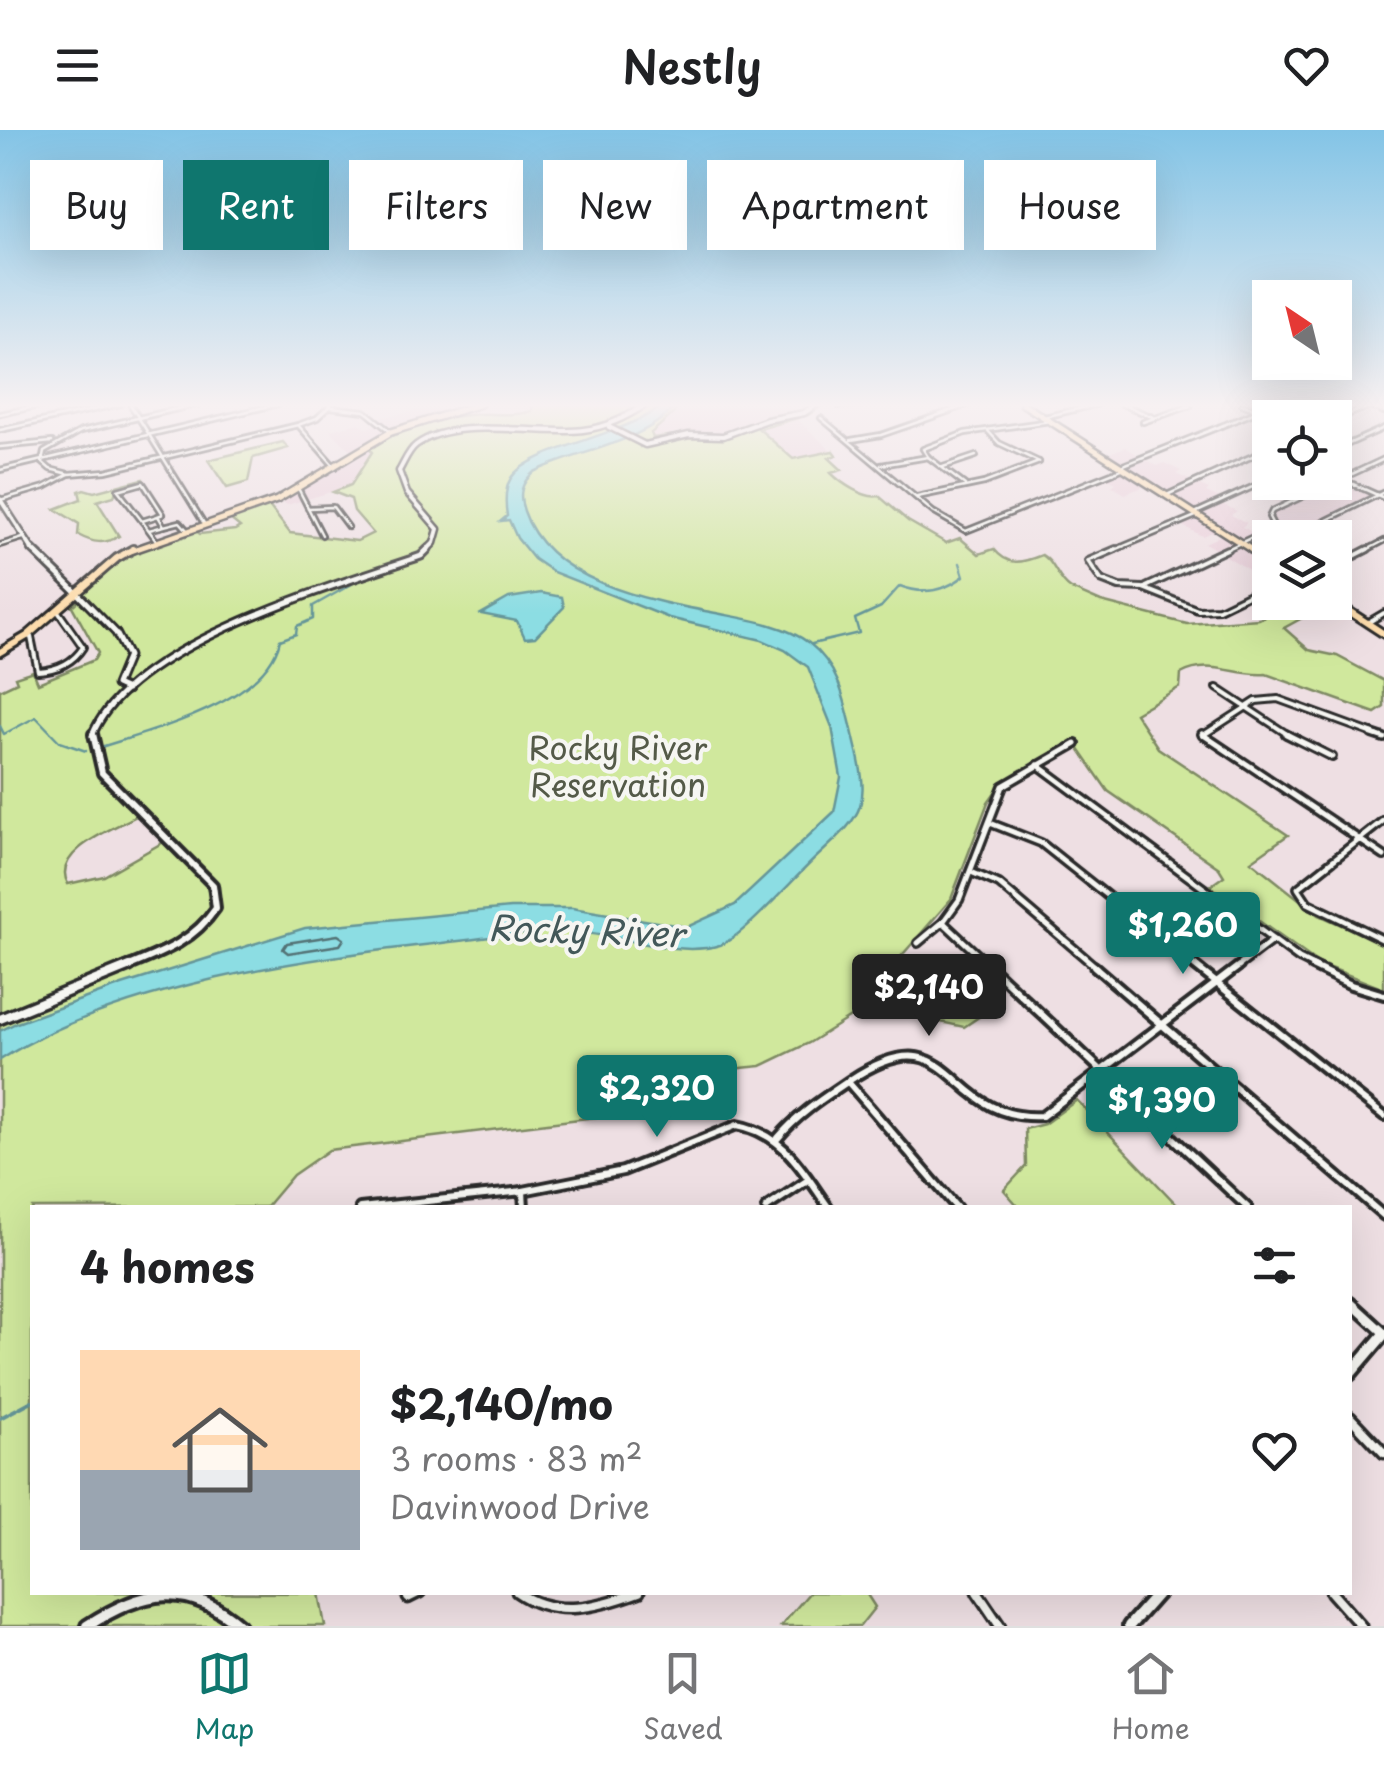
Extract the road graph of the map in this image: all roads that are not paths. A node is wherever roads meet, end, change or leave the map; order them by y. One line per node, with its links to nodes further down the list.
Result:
1 (69, 474): 2 (street); 20 (street)
2 (72, 474)
3 (173, 474): 29 (street)
4 (325, 474): 15 (main road)
5 (400, 474): 54 (street)
6 (888, 474): 19 (street)
7 (950, 474): 12 (street)
8 (1003, 474): 12 (street)
9 (1107, 474): 19 (street)
10 (1134, 474): 17 (main road)
11 (1214, 474): 17 (street)
12 (966, 486): 19 (street)
13 (1352, 486): 18 (street)
14 (1252, 488): 24 (street)
15 (299, 490): 22 (street); 29 (main road)
16 (1384, 494): 18 (street)
17 (1167, 495): 24 (main road)
18 (1377, 495): 27 (street)
19 (916, 497)
20 (0, 500): 23 (street)
21 (1295, 500): 26 (street)
22 (308, 508): 31 (street); 34 (street)
23 (2, 510): 35 (street)
24 (1196, 514): 39 (main road); 43 (street)
25 (158, 516): 28 (street); 28 (street); 30 (street)
26 (1270, 520)
27 (1327, 520)
28 (142, 521): 32 (street)
29 (205, 525): 33 (main road)
30 (164, 526): 32 (street); 33 (street)
31 (348, 527)
32 (149, 530): 37 (street)
33 (187, 530): 37 (main road)
34 (322, 535)
35 (23, 538): 40 (street); 44 (street)
36 (1252, 538): 39 (street)
37 (156, 540): 44 (main road)
38 (1384, 541): 42 (street)
39 (1242, 543): 41 (main road); 43 (street)
40 (0, 545)
41 (1252, 549)
42 (1352, 557)
43 (1143, 588): 45 (street)
44 (76, 592): 46 (main road); 54 (street)
45 (1252, 593)
46 (57, 610): 51 (main road); 51 (street)
47 (1352, 613): 49 (main road)
48 (1384, 613): 49 (street)
49 (1367, 622): 50 (main road)
50 (1384, 634)
51 (28, 636): 52 (main road)
52 (0, 652)
53 (1218, 688): 55 (street)
54 (127, 690): 71 (street)
55 (1242, 708): 56 (street); 58 (street); 62 (street)
56 (1384, 738)
57 (1076, 744): 59 (street)
58 (1332, 756)
59 (1038, 765): 61 (street); 66 (street)
60 (1384, 820): 62 (street)
61 (990, 823): 64 (street); 69 (street)
62 (1358, 840): 63 (street); 67 (street)
63 (1384, 856)
64 (971, 872): 65 (street); 72 (street)
65 (943, 922): 68 (street); 73 (street)
66 (1273, 940): 69 (street); 70 (street)
67 (1384, 940)
68 (918, 943)
69 (1218, 982): 72 (street); 75 (street)
70 (1384, 995)
71 (0, 1019)
72 (1161, 1024): 73 (street); 85 (street)
73 (1100, 1070): 74 (street); 84 (street)
74 (848, 1082): 76 (street); 83 (street)
75 (1384, 1116)
76 (778, 1138): 77 (street); 78 (street)
77 (808, 1180): 81 (street); 82 (street)
78 (523, 1191): 79 (street); 80 (street)
79 (418, 1204)
80 (524, 1205)
81 (770, 1205)
82 (828, 1205)
83 (953, 1205)
84 (1245, 1205)
85 (1384, 1216)
86 (1352, 1304): 87 (street)
87 (1384, 1334): 88 (street)
88 (1352, 1372)
89 (1352, 1419): 90 (street)
90 (1384, 1453)
91 (160, 1595): 100 (street)
92 (185, 1595): 101 (street)
93 (414, 1595): 99 (street)
94 (522, 1595): 95 (street)
95 (626, 1595)
96 (979, 1595): 102 (street)
97 (1156, 1595): 103 (street)
98 (1334, 1595): 104 (street)
99 (408, 1598)
100 (87, 1626)
101 (240, 1626)
102 (1000, 1626)
103 (1129, 1626)
104 (1361, 1626)

